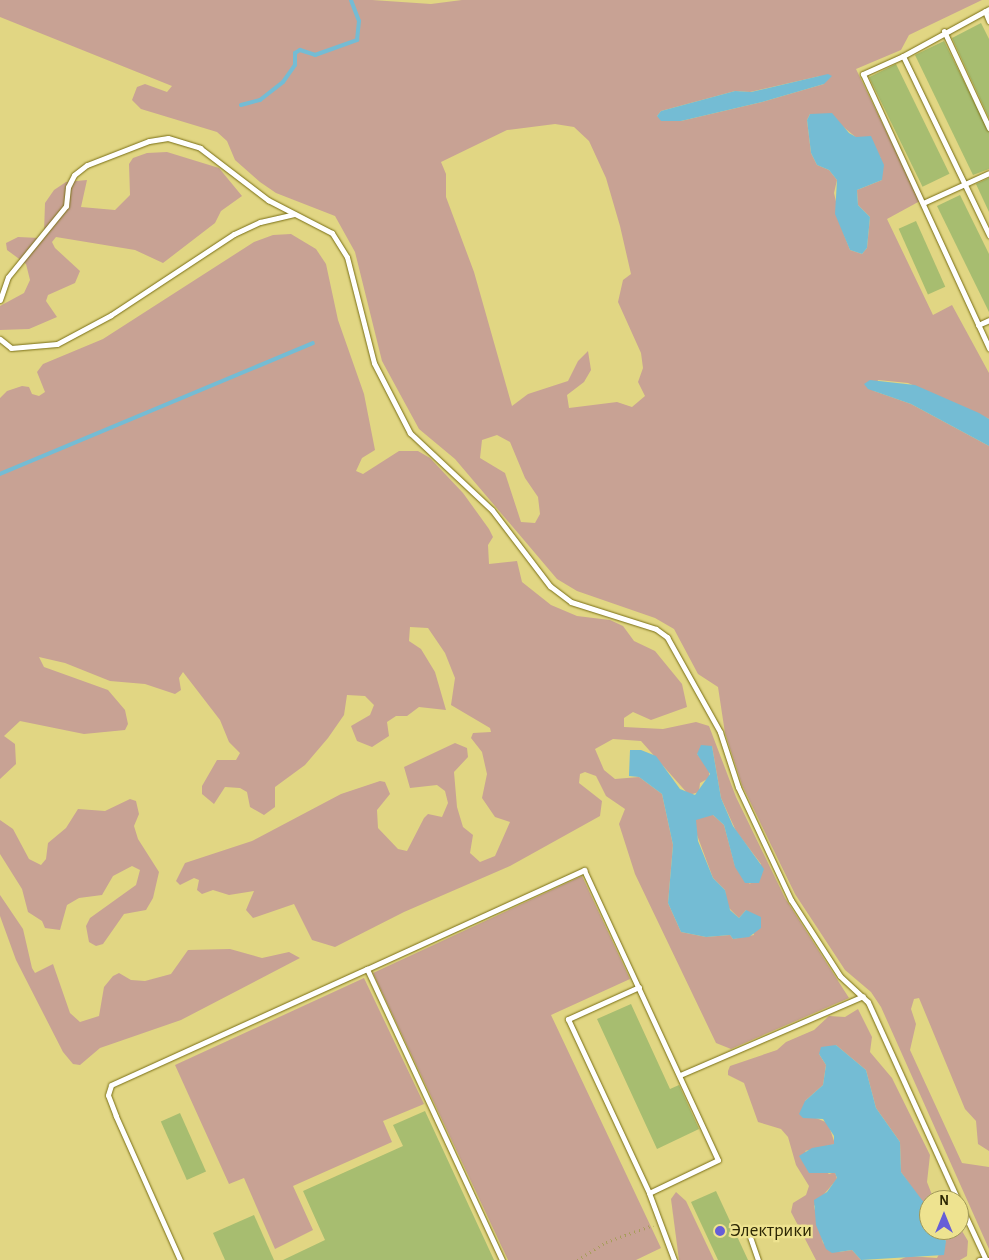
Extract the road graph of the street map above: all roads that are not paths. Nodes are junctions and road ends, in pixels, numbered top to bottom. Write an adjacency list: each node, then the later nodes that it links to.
1 (987, 10): 2 (lane); 3 (lane)
2 (989, 21)
3 (944, 31): 4 (lane); 5 (lane)
4 (903, 56): 7 (lane); 8 (lane)
5 (989, 128)
6 (989, 173): 7 (lane)
7 (964, 184): 8 (lane); 10 (lane)
8 (922, 203): 13 (lane)
9 (294, 214): 11 (lane); 14 (lane); 18 (lane)
10 (989, 235)
11 (0, 300)
12 (989, 320): 13 (lane)
13 (978, 325): 15 (lane)
14 (0, 339)
15 (989, 348)
16 (367, 969): 17 (lane); 25 (lane); 26 (lane)
17 (639, 987): 19 (lane); 21 (lane)
18 (863, 996): 19 (lane); 20 (lane)
19 (680, 1076): 21 (lane)
20 (954, 1190)
21 (649, 1193): 27 (lane)
22 (969, 1224): 24 (lane)
23 (748, 1231): 28 (lane)
24 (984, 1259)
25 (180, 1260)
26 (502, 1260)
27 (674, 1260)
28 (758, 1260)

